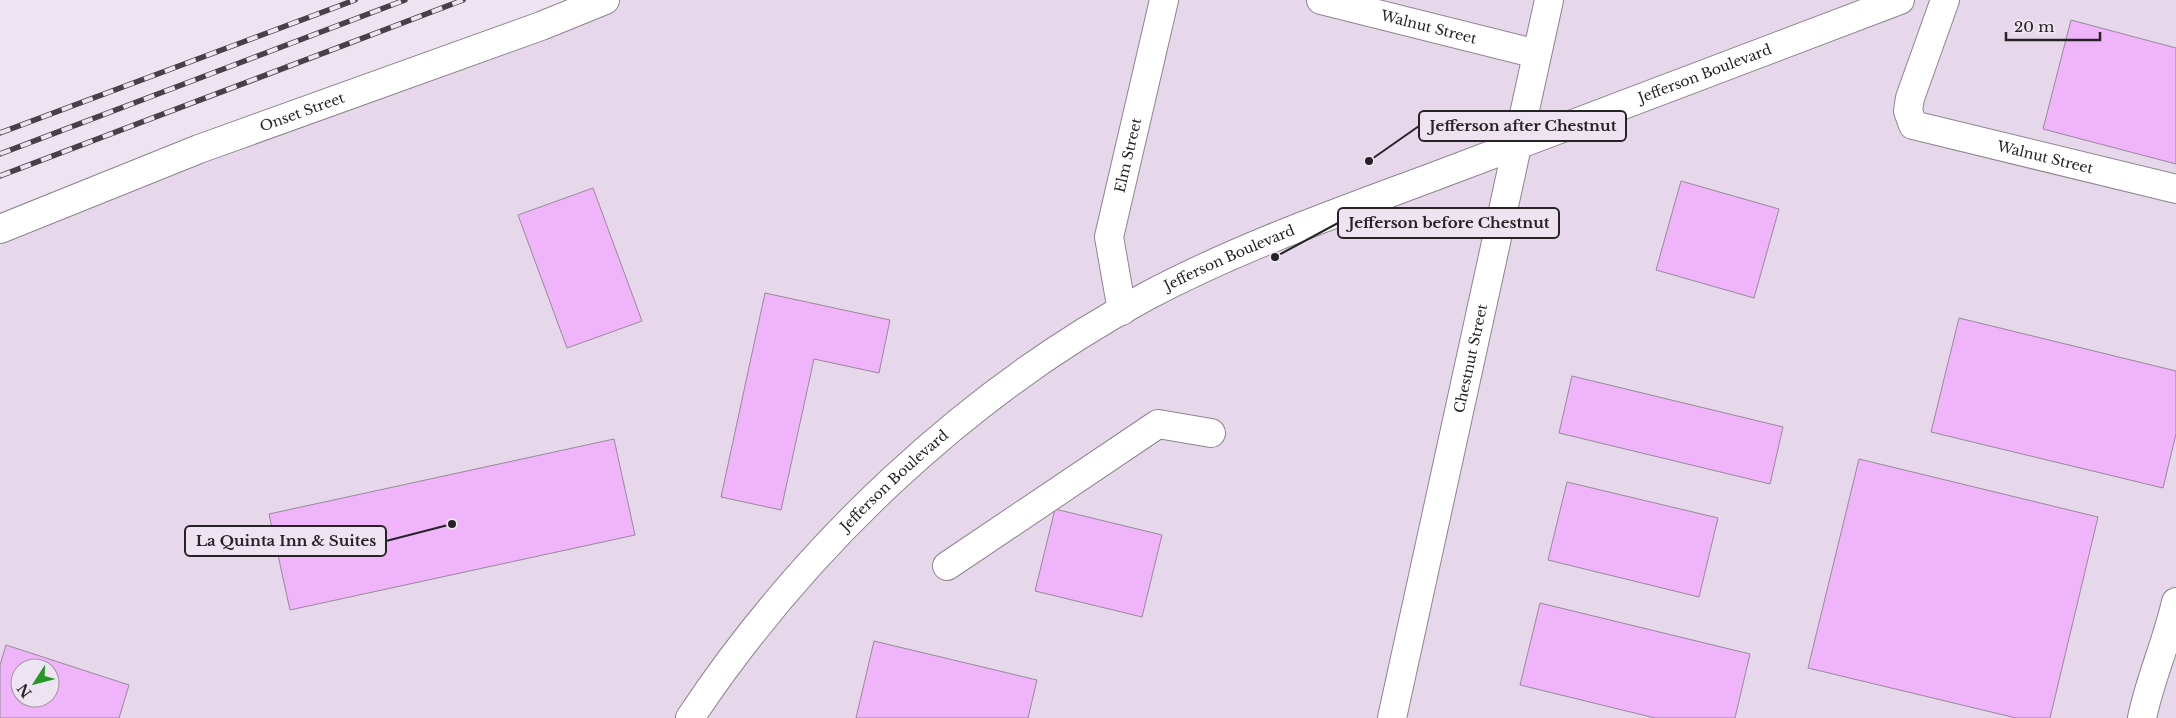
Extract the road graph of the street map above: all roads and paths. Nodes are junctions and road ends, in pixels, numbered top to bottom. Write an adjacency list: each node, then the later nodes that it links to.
1 (606, 0): 10 (street, Onset Street)
2 (1164, 0): 11 (street, Elm Street)
3 (1548, 0): 7 (street, Chestnut Street)
4 (1900, 0): 8 (street, Jefferson Boulevard)
5 (1945, 0): 9 (street, Walnut Street)
6 (1328, 1): 7 (street, Walnut Street)
7 (1537, 54): 8 (street, Chestnut Street)
8 (1515, 145): 11 (street, Jefferson Boulevard); 16 (street, Chestnut Street)
9 (2176, 189)
10 (0, 228)
11 (1122, 311): 15 (street, Jefferson Boulevard)
12 (1210, 432): 13 (street)
13 (947, 566)
14 (2174, 620): 17 (street)
15 (690, 718)
16 (1392, 718)
17 (2142, 718)

